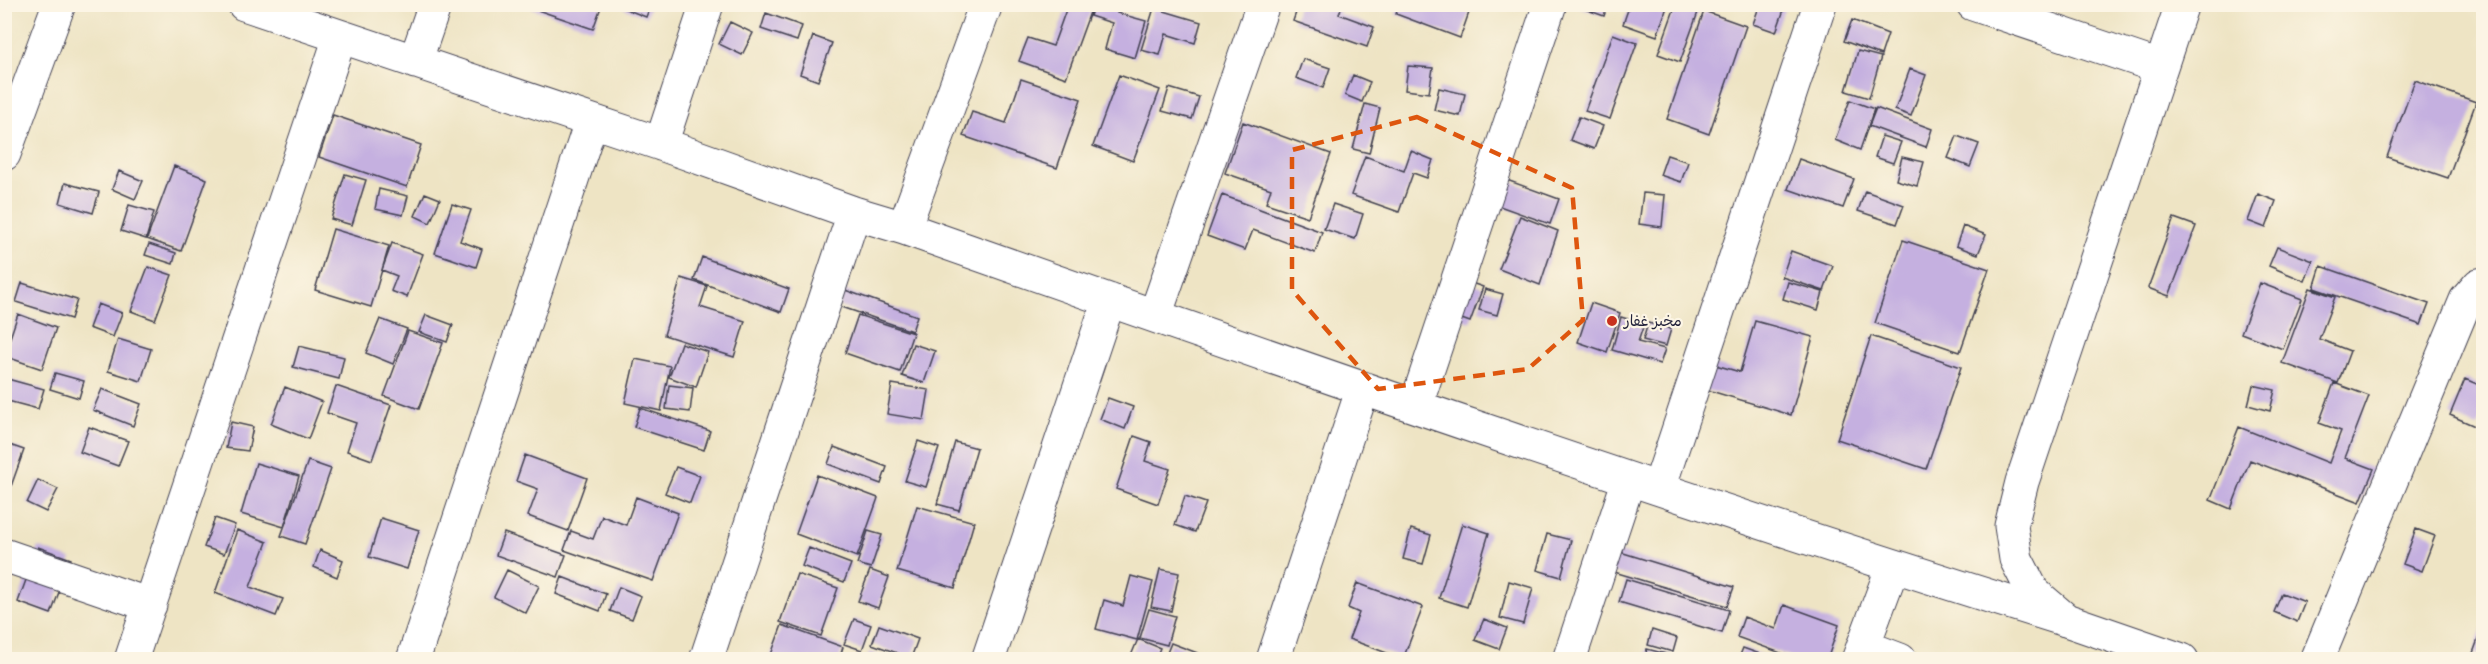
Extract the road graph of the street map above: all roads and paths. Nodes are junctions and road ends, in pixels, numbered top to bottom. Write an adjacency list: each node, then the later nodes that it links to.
1 (59, 4): 16 (street)
2 (244, 4): 11 (street)
3 (435, 4): 12 (street)
4 (707, 4): 15 (street)
5 (986, 4): 18 (street)
6 (1263, 4): 21 (street)
7 (1550, 4): 23 (street)
8 (1820, 4): 24 (street)
9 (1973, 4): 13 (street)
10 (2182, 4): 13 (street)
11 (340, 37): 12 (street); 27 (street)
12 (415, 62): 14 (street)
13 (2160, 67): 28 (street)
14 (591, 122): 15 (street); 31 (street)
15 (661, 144): 17 (street)
16 (4, 154)
17 (854, 213): 18 (street); 32 (street)
18 (904, 228): 20 (street)
19 (2484, 284): 38 (street)
20 (1109, 300): 21 (street); 33 (street)
21 (1155, 316): 22 (street)
22 (1363, 388): 23 (street); 34 (street)
23 (1416, 405): 24 (street)
24 (1644, 483): 26 (street); 35 (street)
25 (4, 555): 27 (street)
26 (1893, 566): 28 (street); 29 (street)
27 (150, 605): 30 (street)
28 (2066, 620): 37 (street)
29 (1861, 653): 36 (street)
30 (131, 660)
31 (413, 660)
32 (705, 660)
33 (988, 660)
34 (1273, 660)
35 (1569, 660)
36 (1900, 660)
37 (2182, 660)
38 (2317, 660)

